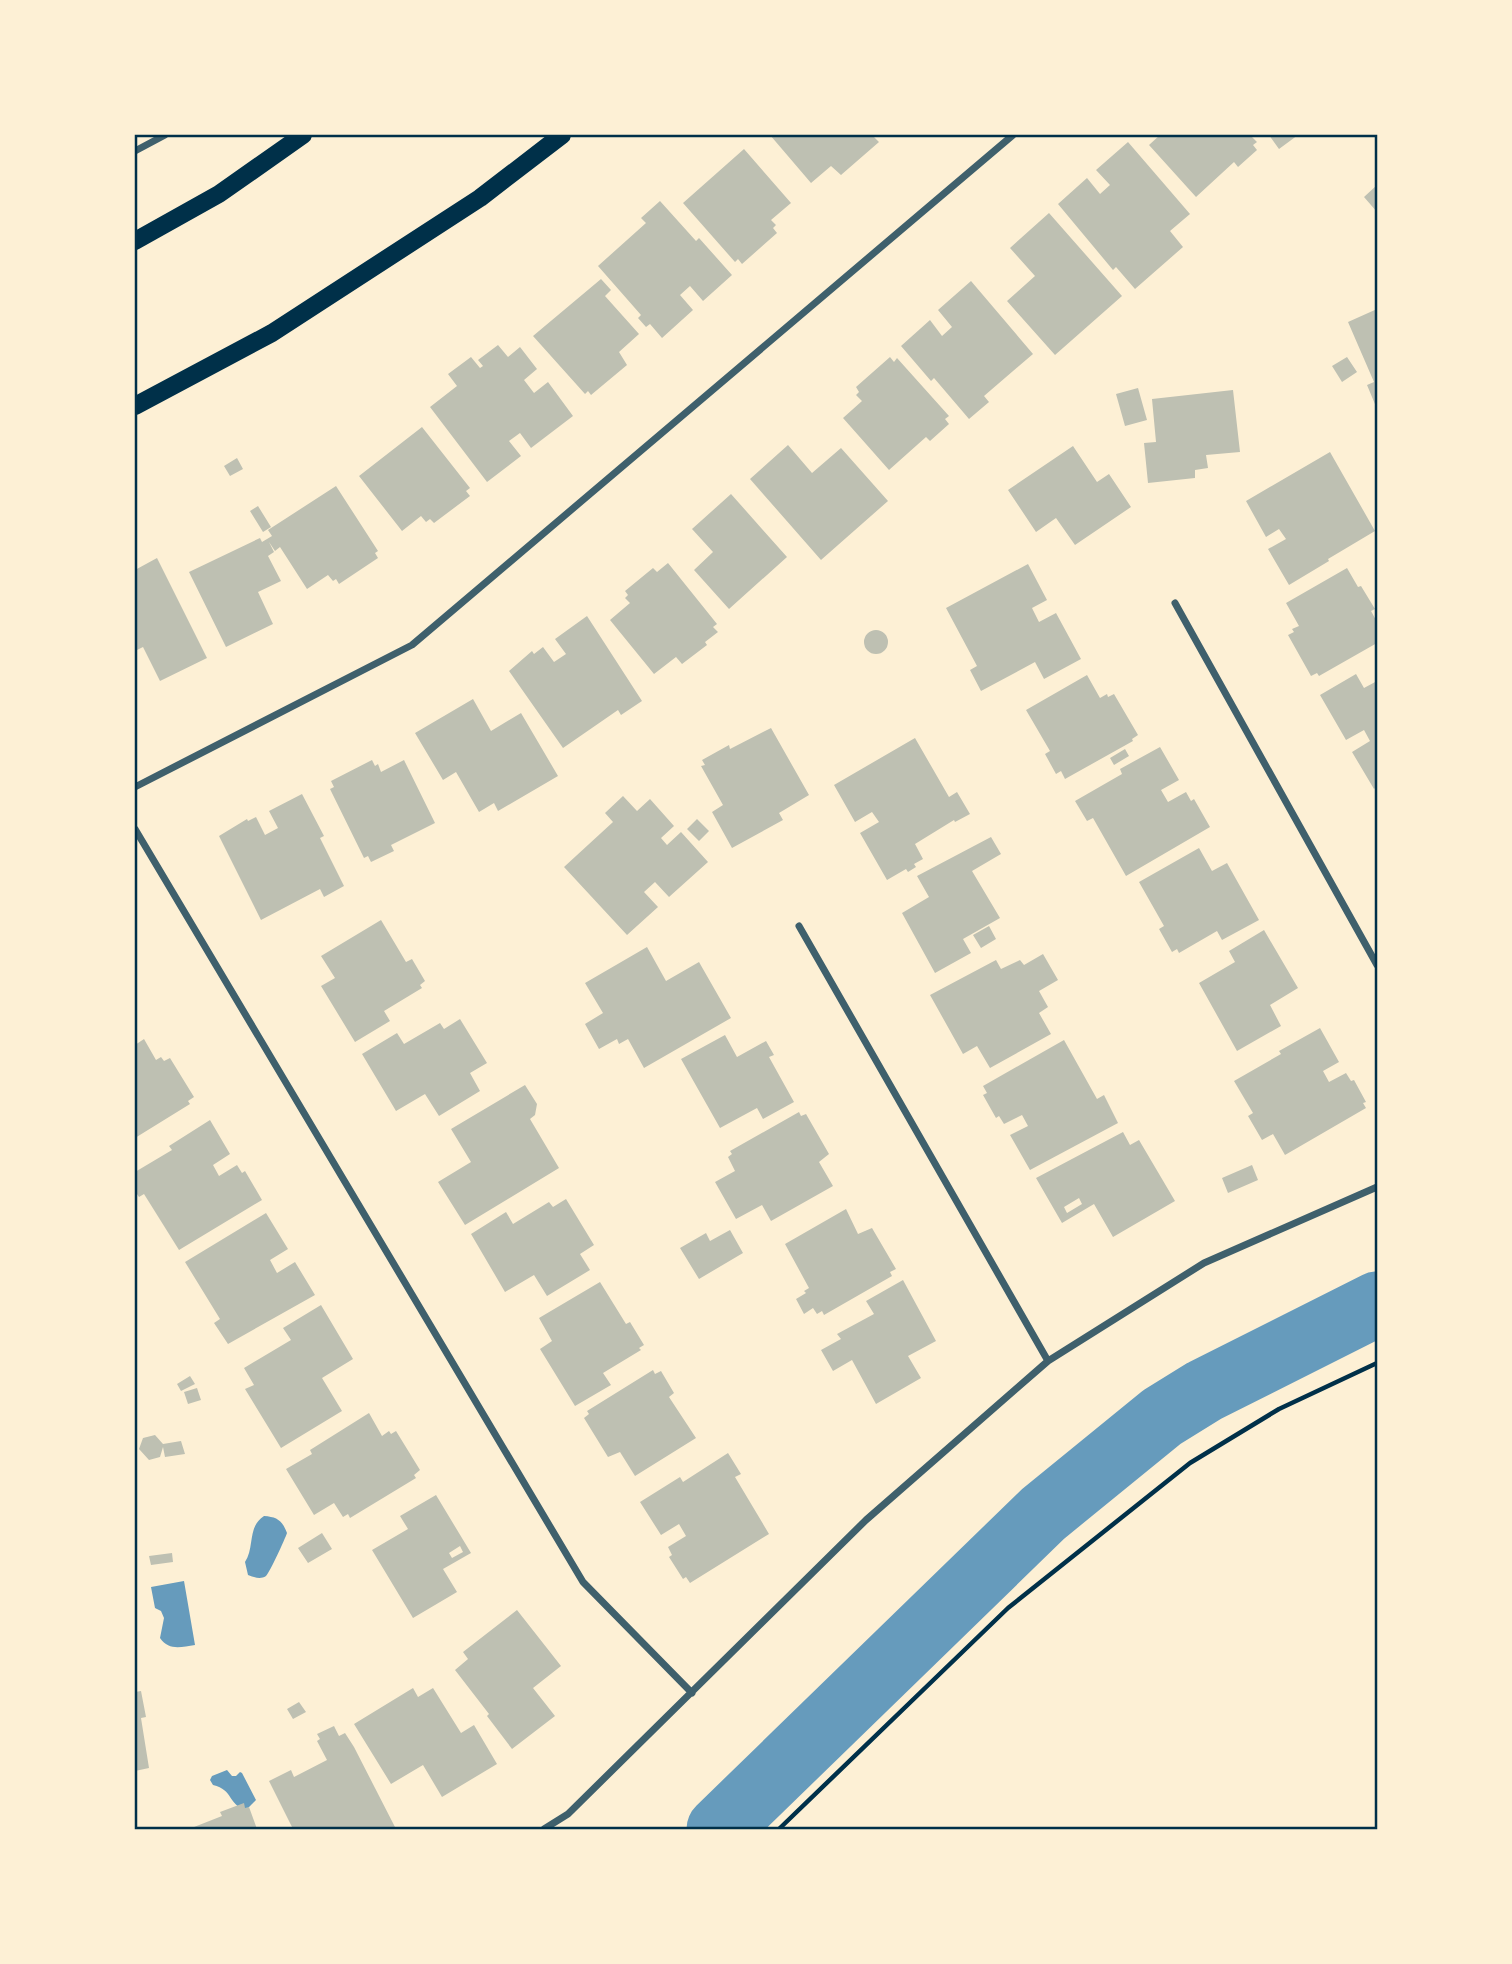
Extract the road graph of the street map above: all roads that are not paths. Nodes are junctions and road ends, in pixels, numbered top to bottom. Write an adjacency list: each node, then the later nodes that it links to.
1 (165, 135): 5 (street)
2 (303, 135): 6 (main road)
3 (562, 135): 7 (main road)
4 (1013, 135): 9 (street)
5 (135, 151)
6 (135, 241)
7 (135, 406)
8 (1175, 603): 12 (street)
9 (135, 787)
10 (135, 828): 15 (street)
11 (799, 926): 14 (street)
12 (1377, 965)
13 (1377, 1187): 14 (street)
14 (1048, 1361): 15 (street)
15 (692, 1693): 16 (street)
16 (544, 1829)

